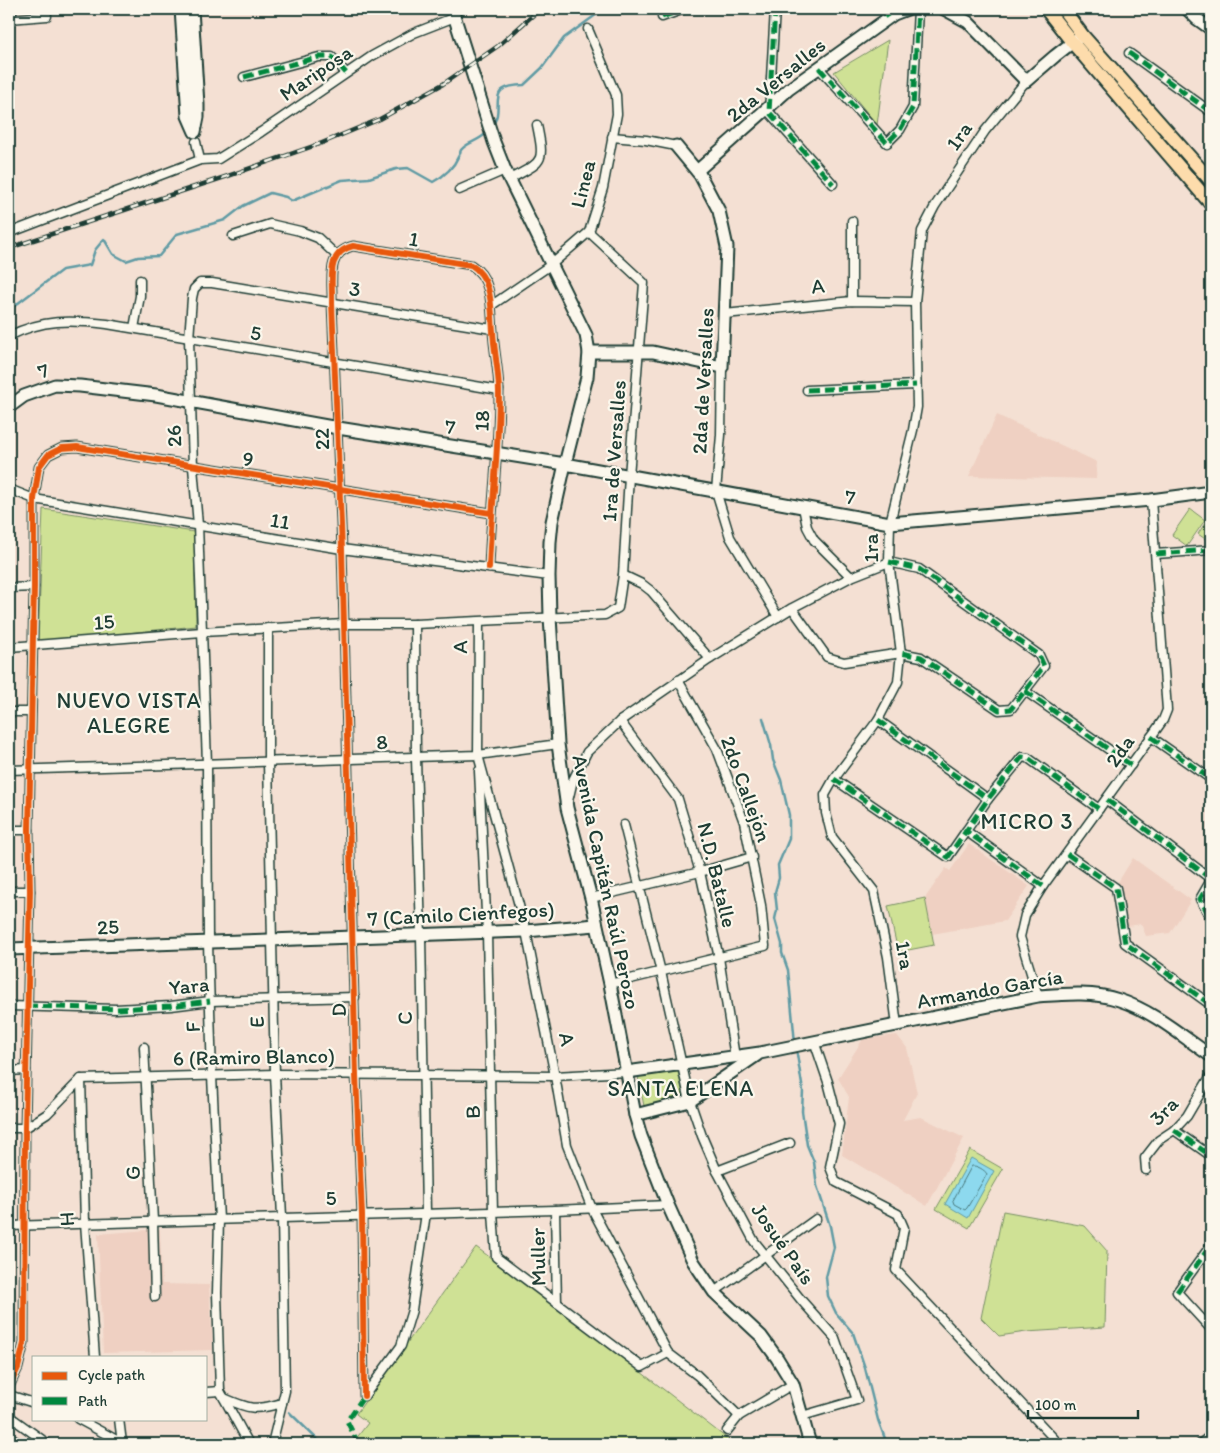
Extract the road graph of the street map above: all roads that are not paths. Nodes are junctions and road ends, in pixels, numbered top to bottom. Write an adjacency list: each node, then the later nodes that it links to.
1 (46, 9): 15 (street)
2 (181, 9): 27 (main road)
3 (192, 9): 27 (main road)
4 (684, 9): 14 (street)
5 (776, 9): 24 (street)
6 (908, 9): 13 (main road, 2da Versalles)
7 (918, 9): 20 (street)
8 (944, 9): 23 (main road)
9 (1046, 9): 18 (main road)
10 (1063, 9): 18 (main road)
11 (1187, 9): 17 (main road)
12 (454, 13): 21 (street, Mariposa); 32 (main road, Avenida Capitán Raúl Perozo)
13 (885, 13): 20 (main road, 2da Versalles)
14 (662, 17)
15 (9, 19)
16 (588, 29): 28 (street, Linea)
17 (1211, 29)
18 (1078, 39): 23 (main road, 1ra); 33 (main road); 36 (main road)
19 (1129, 53): 25 (street)
20 (819, 68): 24 (main road, 2da Versalles)
21 (346, 73): 22 (street); 30 (street, Mariposa)
22 (244, 77)
23 (1026, 81): 47 (street, 1ra)
24 (769, 107): 31 (main road, 2da Versalles); 34 (street)
25 (1211, 112)
26 (537, 125): 32 (street)
27 (196, 137): 30 (street)
28 (612, 137): 29 (street); 38 (street, Linea)
29 (676, 146): 31 (main road, 2da de Versalles)
30 (200, 160): 39 (street, Mariposa)
31 (697, 171): 50 (main road, 2da de Versalles)
32 (507, 175): 35 (street); 42 (main road, Avenida Capitán Raúl Perozo)
33 (1211, 182)
34 (833, 184)
35 (459, 190)
36 (1211, 204)
37 (852, 221): 46 (street)
38 (589, 232): 42 (street, Linea); 56 (street, 1ra de Versalles)
39 (9, 233)
40 (233, 236): 41 (street)
41 (336, 255): 43 (street, 1); 48 (street, 22)
42 (552, 264): 49 (street, Linea); 55 (main road, Avenida Capitán Raúl Perozo)
43 (484, 276): 49 (street, 18)
44 (140, 280): 51 (street)
45 (212, 283): 48 (street, 3); 54 (street, 26)
46 (852, 301): 47 (street, A); 50 (street, A)
47 (915, 302): 59 (street, 1ra)
48 (332, 303): 52 (street, 3); 57 (street, 22)
49 (492, 304): 52 (street, 18)
50 (725, 314): 58 (main road, 2da de Versalles)
51 (134, 328): 53 (street, 5); 54 (street, 5)
52 (492, 329): 60 (street, 18)
53 (9, 336)
54 (189, 339): 57 (street, 5); 62 (street, 26)
55 (589, 352): 56 (main road); 66 (main road, Avenida Capitán Raúl Perozo)
56 (638, 352): 58 (main road); 68 (street, 1ra de Versalles)
57 (336, 364): 60 (street, 5); 64 (street, 22)
58 (722, 367): 71 (street, 2da de Versalles)
59 (916, 385): 61 (street); 77 (street, 1ra)
60 (499, 390): 65 (street, 18)
61 (807, 390)
62 (191, 402): 63 (main road, 7); 64 (main road, 7); 67 (street, 26)
63 (9, 408)
64 (338, 428): 65 (main road, 7); 70 (street, 22)
65 (497, 453): 66 (main road, 7); 76 (street, 18)
66 (565, 464): 68 (main road, 7); 85 (main road, Avenida Capitán Raúl Perozo)
67 (193, 467): 70 (street, 9); 73 (street, 9); 78 (street, 26)
68 (629, 476): 71 (main road, 7); 84 (street, 1ra de Versalles)
69 (9, 489): 73 (street, 11)
70 (339, 490): 76 (street, 9); 79 (street, 22)
71 (716, 491): 75 (main road, 7); 91 (street, 2da de Versalles)
72 (1211, 492): 74 (main road, 7)
73 (34, 499): 78 (street, 11); 87 (street, 9)
74 (1151, 500): 77 (main road, 7); 81 (street, 2da)
75 (803, 507): 77 (main road, 7); 86 (street)
76 (491, 513): 83 (street, 18)
77 (890, 523): 82 (street, 1ra)
78 (198, 525): 79 (street, 11); 96 (street, 26)
79 (342, 549): 83 (street, 11); 93 (street, 22)
80 (1211, 550): 81 (street)
81 (1156, 554): 107 (street, 2da)
82 (889, 562): 86 (street); 99 (street, 1ra); 102 (street)
83 (489, 568): 85 (street, 11)
84 (623, 575): 90 (street); 100 (street)
85 (548, 576): 90 (main road, Avenida Capitán Raúl Perozo)
86 (851, 577): 89 (street)
87 (34, 587): 88 (street); 97 (street, 9)
88 (9, 588)
89 (792, 608): 91 (street); 99 (street)
90 (550, 617): 92 (street); 108 (main road, Avenida Capitán Raúl Perozo)
91 (778, 617): 100 (street)
92 (479, 622): 94 (street); 109 (street, A)
93 (344, 624): 94 (street); 95 (street); 111 (street, D)
94 (415, 624): 110 (street, C)
95 (268, 628): 96 (street); 112 (street, E)
96 (202, 632): 97 (street, 15); 113 (street, F)
97 (32, 646): 98 (street, 15); 104 (street, 9)
98 (9, 647)
99 (901, 652): 102 (street); 105 (street, 1ra)
100 (710, 659): 101 (street)
101 (678, 680): 106 (street); 128 (street, 2do Callejón)
102 (1026, 691): 114 (street)
103 (9, 712): 104 (street)
104 (32, 712): 116 (street, 9)
105 (878, 720): 117 (street, 1ra); 119 (street)
106 (620, 721): 121 (street); 129 (street, N.D. Batalle)
107 (1151, 737): 114 (street, 2da); 118 (street)
108 (558, 744): 109 (street, 8); 121 (main road, Avenida Capitán Raúl Perozo)
109 (478, 756): 110 (street, 8); 138 (street, A); 139 (street, B)
110 (416, 758): 111 (street, 8); 140 (street, C)
111 (348, 761): 112 (street, 8); 141 (street, D)
112 (268, 762): 113 (street, 8); 142 (street, E)
113 (207, 763): 116 (street, 8); 143 (street, F)
114 (1131, 765): 120 (street, 2da)
115 (9, 770): 116 (street, 8)
116 (31, 770): 125 (street, 9)
117 (834, 779): 126 (street); 156 (street, 1ra)
118 (1211, 779)
119 (988, 799): 122 (street); 126 (street)
120 (1107, 800): 122 (street, 2da); 130 (street)
121 (567, 808): 135 (main road, Avenida Capitán Raúl Perozo)
122 (1099, 809): 127 (street, 2da)
123 (624, 825): 131 (street)
124 (9, 830): 125 (street)
125 (29, 830): 134 (street, 9)
126 (966, 831): 132 (street)
127 (1067, 854): 132 (street, 2da); 153 (street)
128 (752, 857): 129 (street); 146 (street, 2do Callejón)
129 (700, 872): 131 (street); 146 (street, N.D. Batalle)
130 (1211, 880): 136 (street)
131 (640, 886): 135 (street); 147 (street)
132 (1043, 886): 149 (street, 2da)
133 (9, 891): 134 (street)
134 (30, 891): 144 (street, 9)
135 (591, 898): 137 (main road, Avenida Capitán Raúl Perozo)
136 (1211, 917)
137 (596, 925): 138 (main road, 7 (Camilo Cienfegos)); 148 (main road, Avenida Capitán Raúl Perozo)
138 (526, 932): 139 (main road, 7 (Camilo Cienfegos)); 172 (street, A)
139 (487, 933): 140 (main road, 7 (Camilo Cienfegos)); 169 (street, B)
140 (422, 936): 141 (main road, 7 (Camilo Cienfegos)); 168 (street, C)
141 (353, 938): 142 (main road, 7 (Camilo Cienfegos)); 150 (street, D)
142 (273, 940): 143 (main road, 7 (Camilo Cienfegos)); 152 (street, E)
143 (208, 943): 144 (main road, 25); 151 (street, F)
144 (29, 948): 145 (main road, 25); 155 (street, 9)
145 (9, 949)
146 (719, 958): 147 (street); 161 (street, N.D. Batalle)
147 (661, 972): 148 (street); 162 (street)
148 (610, 984): 165 (main road, Avenida Capitán Raúl Perozo)
149 (1038, 996): 156 (main road, Armando García); 160 (main road, Armando García)
150 (355, 997): 152 (street, Yara); 167 (street, D)
151 (210, 1000): 152 (street, Yara); 155 (street, Yara); 171 (street, F)
152 (274, 1000): 166 (street, E)
153 (1211, 1005)
154 (9, 1006): 155 (street, Yara)
155 (27, 1006): 163 (street, 9)
156 (897, 1025): 157 (main road, Armando García)
157 (809, 1042): 159 (main road, Armando García); 227 (street)
158 (144, 1047): 173 (street, G)
159 (760, 1053): 161 (main road, Armando García); 175 (main road)
160 (1211, 1056)
161 (735, 1057): 162 (main road, 6 (Ramiro Blanco))
162 (683, 1065): 165 (main road, 6 (Ramiro Blanco)); 175 (street, Josué País)
163 (26, 1070): 164 (street); 178 (street, 9)
164 (9, 1071)
165 (627, 1072): 172 (street, 6 (Ramiro Blanco)); 176 (main road, Avenida Capitán Raúl Perozo)
166 (275, 1074): 167 (street, 6 (Ramiro Blanco)); 171 (street, 6 (Ramiro Blanco)); 190 (street, E)
167 (356, 1074): 168 (street, 6 (Ramiro Blanco)); 189 (street, D)
168 (423, 1074): 169 (street, 6 (Ramiro Blanco)); 188 (street, C)
169 (490, 1075): 172 (street, 6 (Ramiro Blanco)); 187 (street, B)
170 (1211, 1075): 179 (street, 3ra)
171 (212, 1076): 173 (street, 6 (Ramiro Blanco)); 192 (street, F)
172 (555, 1076): 185 (street, A)
173 (145, 1078): 174 (street, 6 (Ramiro Blanco)); 193 (street, G)
174 (81, 1079): 178 (street); 194 (street, H)
175 (690, 1101): 176 (main road); 183 (street, Josué País)
176 (635, 1115): 184 (main road, Avenida Capitán Raúl Perozo)
177 (9, 1128): 178 (street)
178 (25, 1128): 195 (street, 9)
179 (1174, 1130): 181 (street); 182 (street, 3ra)
180 (790, 1143): 183 (street)
181 (1211, 1156)
182 (1146, 1170)
183 (717, 1171): 198 (street, Josué País)
184 (668, 1205): 185 (street, 5); 199 (main road, Avenida Capitán Raúl Perozo)
185 (592, 1209): 186 (street, 5); 203 (street, A)
186 (555, 1210): 187 (street, 5); 201 (street, Muller)
187 (493, 1212): 188 (street, 5); 201 (street, B)
188 (426, 1213): 189 (street, 5); 210 (street, C)
189 (362, 1215): 190 (street, 5); 210 (street, D)
190 (282, 1217): 192 (street, 5); 212 (street, E)
191 (816, 1219): 198 (street)
192 (219, 1220): 193 (street, 5); 209 (street, F)
193 (153, 1221): 194 (street, 5); 200 (street, G)
194 (85, 1223): 195 (street, 5); 204 (street, H)
195 (25, 1225): 196 (street, 5); 206 (street, 9)
196 (9, 1226)
197 (1211, 1245): 202 (street)
198 (764, 1255): 199 (street); 215 (street, Josué País)
199 (714, 1292): 205 (main road, Avenida Capitán Raúl Perozo)
200 (155, 1297)
201 (557, 1303): 203 (street, B)
202 (1211, 1328)
203 (668, 1353): 214 (street, A)
204 (95, 1356)
205 (793, 1384): 214 (street); 215 (main road, Avenida Capitán Raúl Perozo)
206 (9, 1387)
207 (208, 1392): 209 (street)
208 (9, 1395): 211 (street)
209 (222, 1395): 212 (street); 224 (street, F)
210 (364, 1396)
211 (32, 1402)
212 (282, 1403): 225 (street, E)
213 (9, 1416): 222 (street)
214 (739, 1416): 218 (street)
215 (802, 1416): 226 (main road, Avenida Capitán Raúl Perozo)
216 (80, 1420): 223 (street)
217 (119, 1420): 223 (street)
218 (727, 1431)
219 (1211, 1435): 228 (street)
220 (9, 1440): 221 (main road)
221 (15, 1444)
222 (48, 1444)
223 (123, 1444)
224 (249, 1444)
225 (272, 1444)
226 (810, 1444)
227 (1059, 1444)
228 (1200, 1444)

